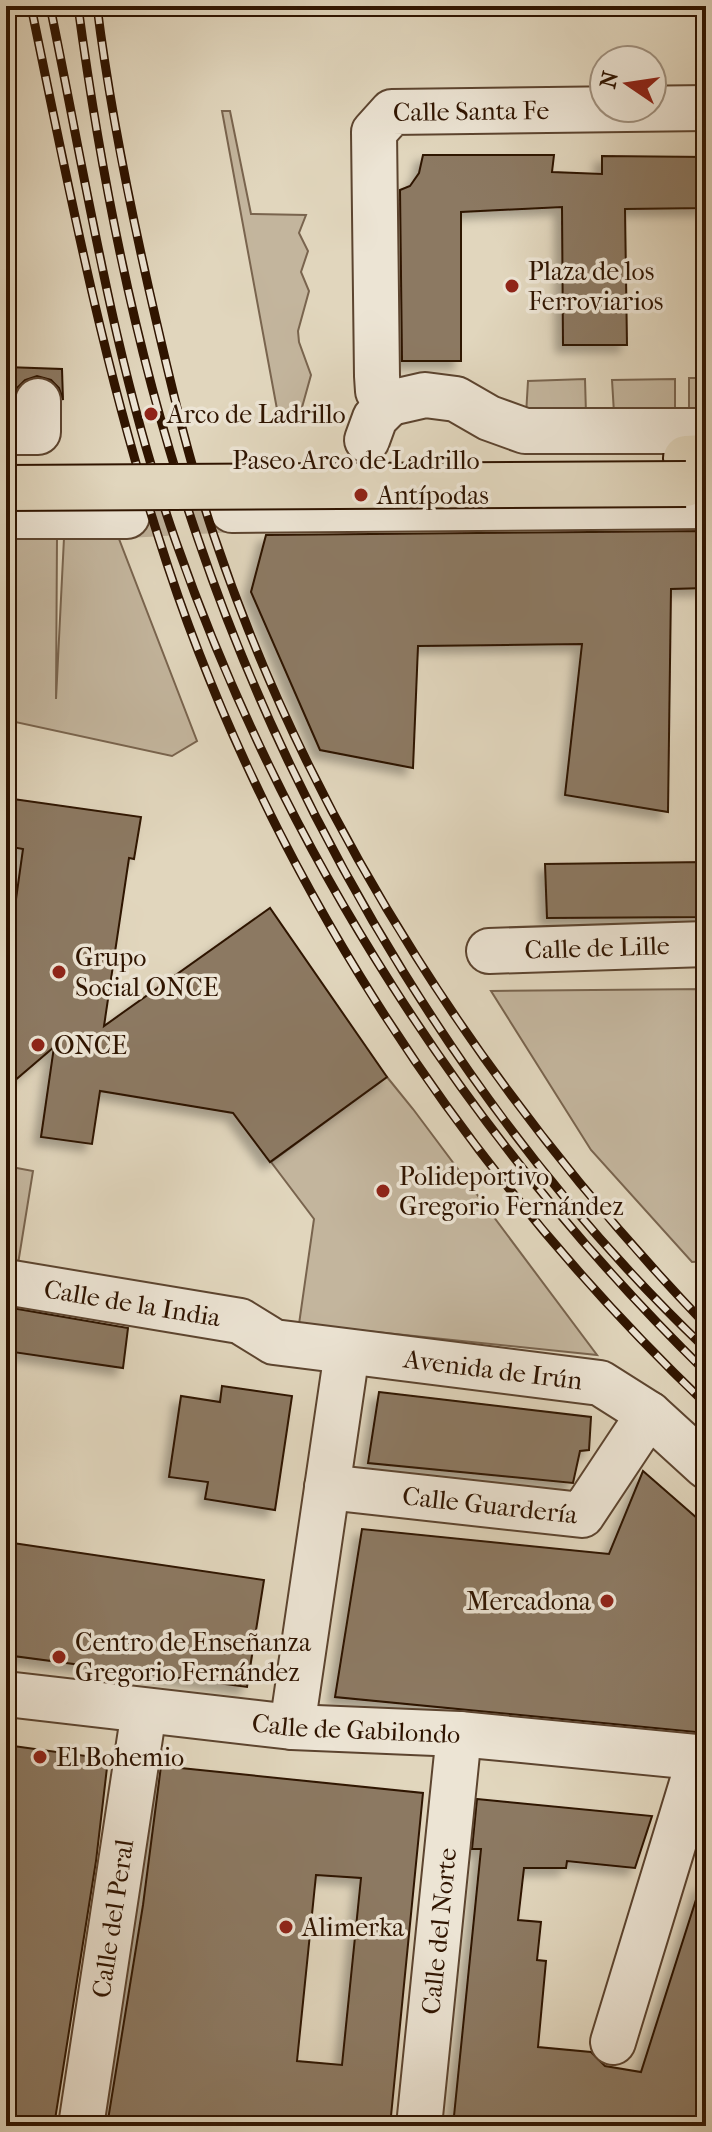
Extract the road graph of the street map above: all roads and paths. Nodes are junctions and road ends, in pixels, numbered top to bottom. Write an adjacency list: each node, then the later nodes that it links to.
1 (706, 108): 3 (street, Calle Santa Fe)
2 (38, 401): 4 (street)
3 (390, 403): 5 (street); 7 (street)
4 (6, 432)
5 (367, 440)
6 (6, 463): 7 (main road, Paseo Arco de Ladrillo)
7 (699, 470): 8 (main road, Paseo Arco de Ladrillo, bridge); 9 (street, Paseo Arco de Ladrillo)
8 (6, 488)
9 (232, 510)
10 (6, 516): 11 (street)
11 (127, 516)
12 (706, 944): 13 (street, Calle de Lille)
13 (489, 951)
14 (6, 1282): 15 (street, Calle de la India)
15 (347, 1352): 16 (street, Avenida de Irún); 18 (street)
16 (649, 1414): 17 (street, Avenida de Irún); 18 (street, Calle Guardería)
17 (706, 1466)
18 (327, 1487): 21 (street)
19 (6, 1694): 20 (street, Calle de Gabilondo)
20 (144, 1711): 21 (street, Calle de Gabilondo); 25 (street, Calle del Peral)
21 (292, 1727): 22 (street, Calle de Gabilondo)
22 (459, 1734): 23 (street, Calle de Gabilondo); 26 (street, Calle del Norte)
23 (703, 1757): 24 (street)
24 (613, 2042)
25 (81, 2126)
26 (419, 2126)

